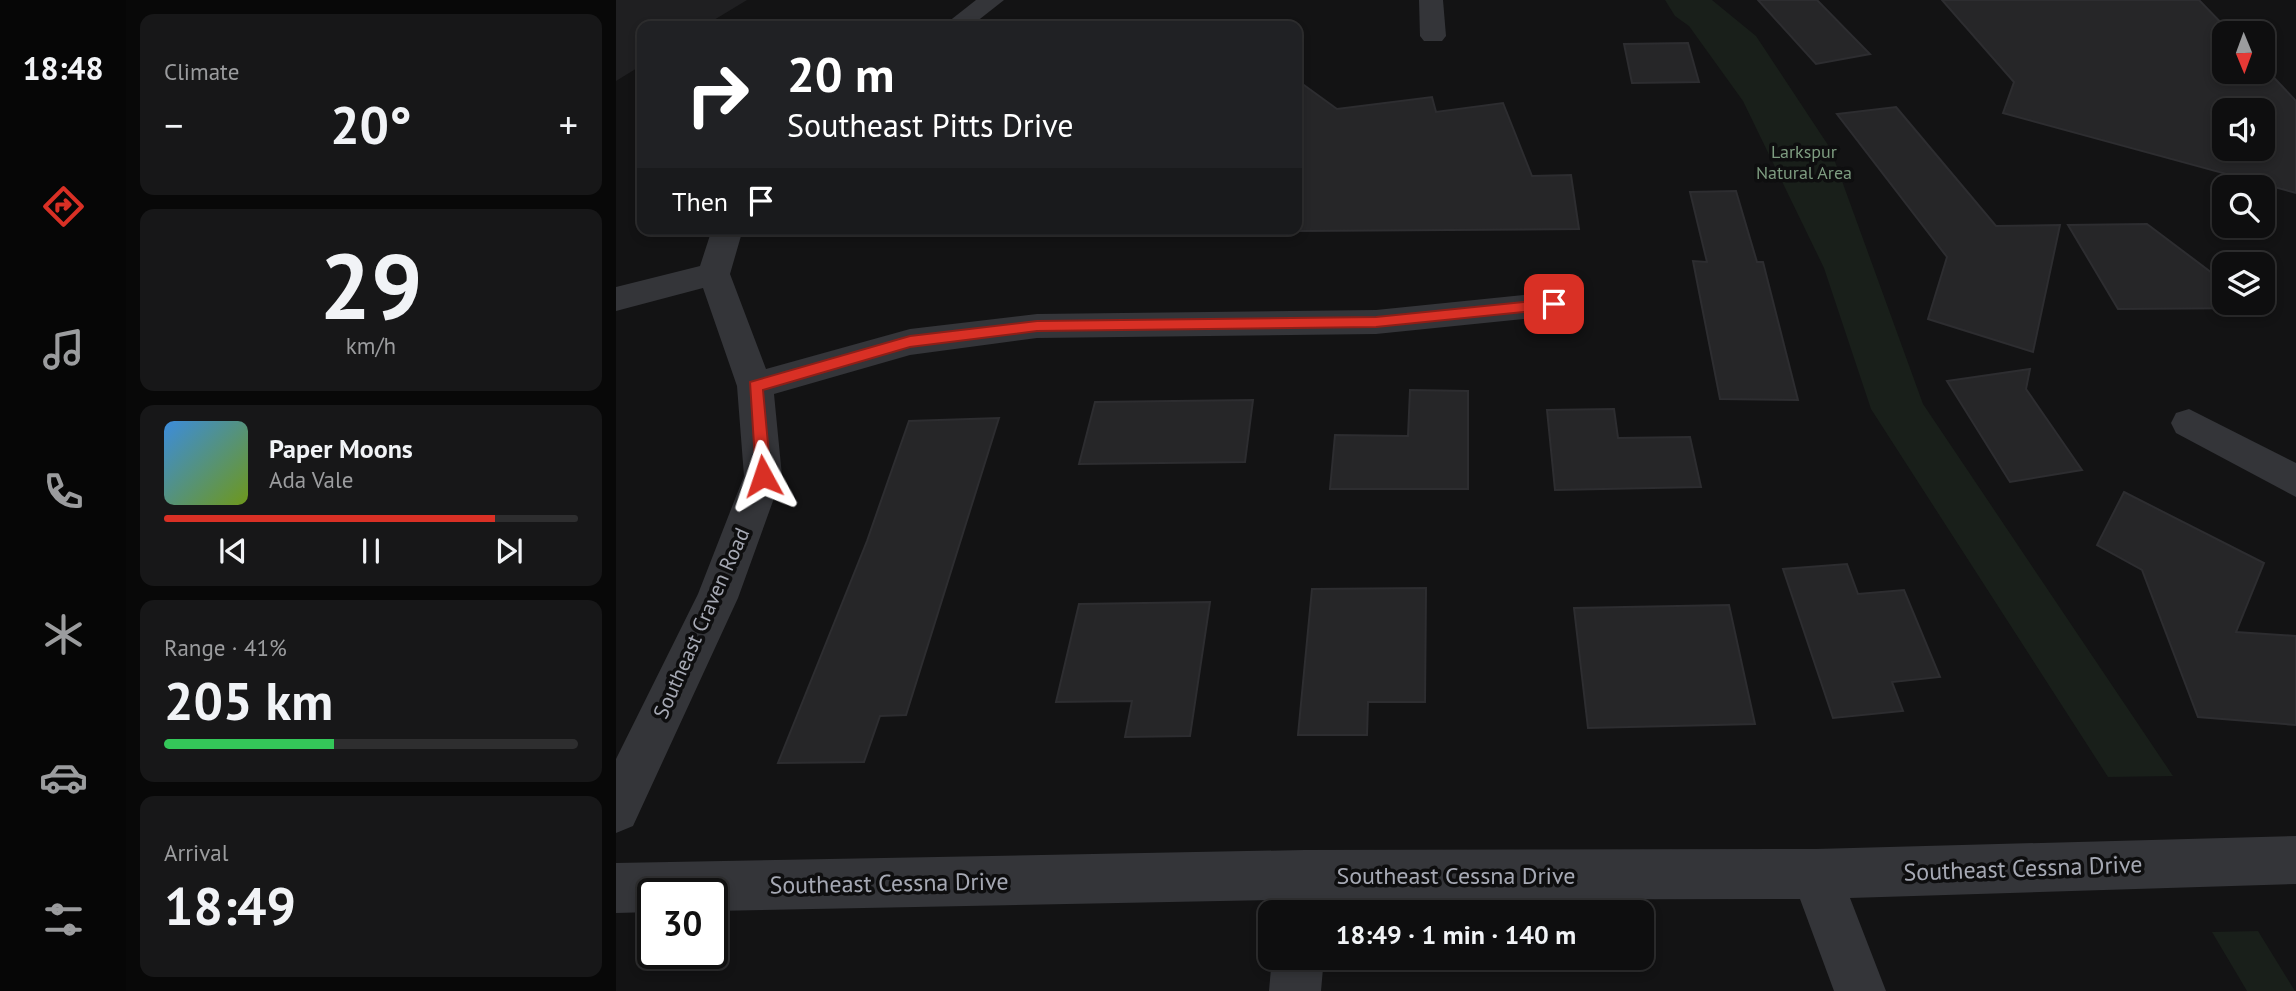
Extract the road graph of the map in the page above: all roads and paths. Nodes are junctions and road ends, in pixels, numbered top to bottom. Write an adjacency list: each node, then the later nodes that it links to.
1 (992, 0): 3 (street)
2 (1431, 0): 4 (street)
3 (962, 21)
4 (1433, 36)
5 (726, 235): 6 (street)
6 (714, 274): 7 (street); 9 (street, Southeast Craven Road)
7 (616, 299)
8 (1554, 304): 9 (street)
9 (755, 386): 12 (street, Southeast Craven Road)
10 (2189, 423): 11 (street)
11 (2296, 481)
12 (616, 809)
13 (2296, 860): 14 (street, Southeast Cessna Drive)
14 (1816, 874): 16 (street, Southeast Cessna Drive); 19 (street)
15 (616, 888): 16 (street, Southeast Cessna Drive)
16 (1303, 894)
17 (1297, 970): 18 (street)
18 (1295, 991)
19 (1860, 991)

